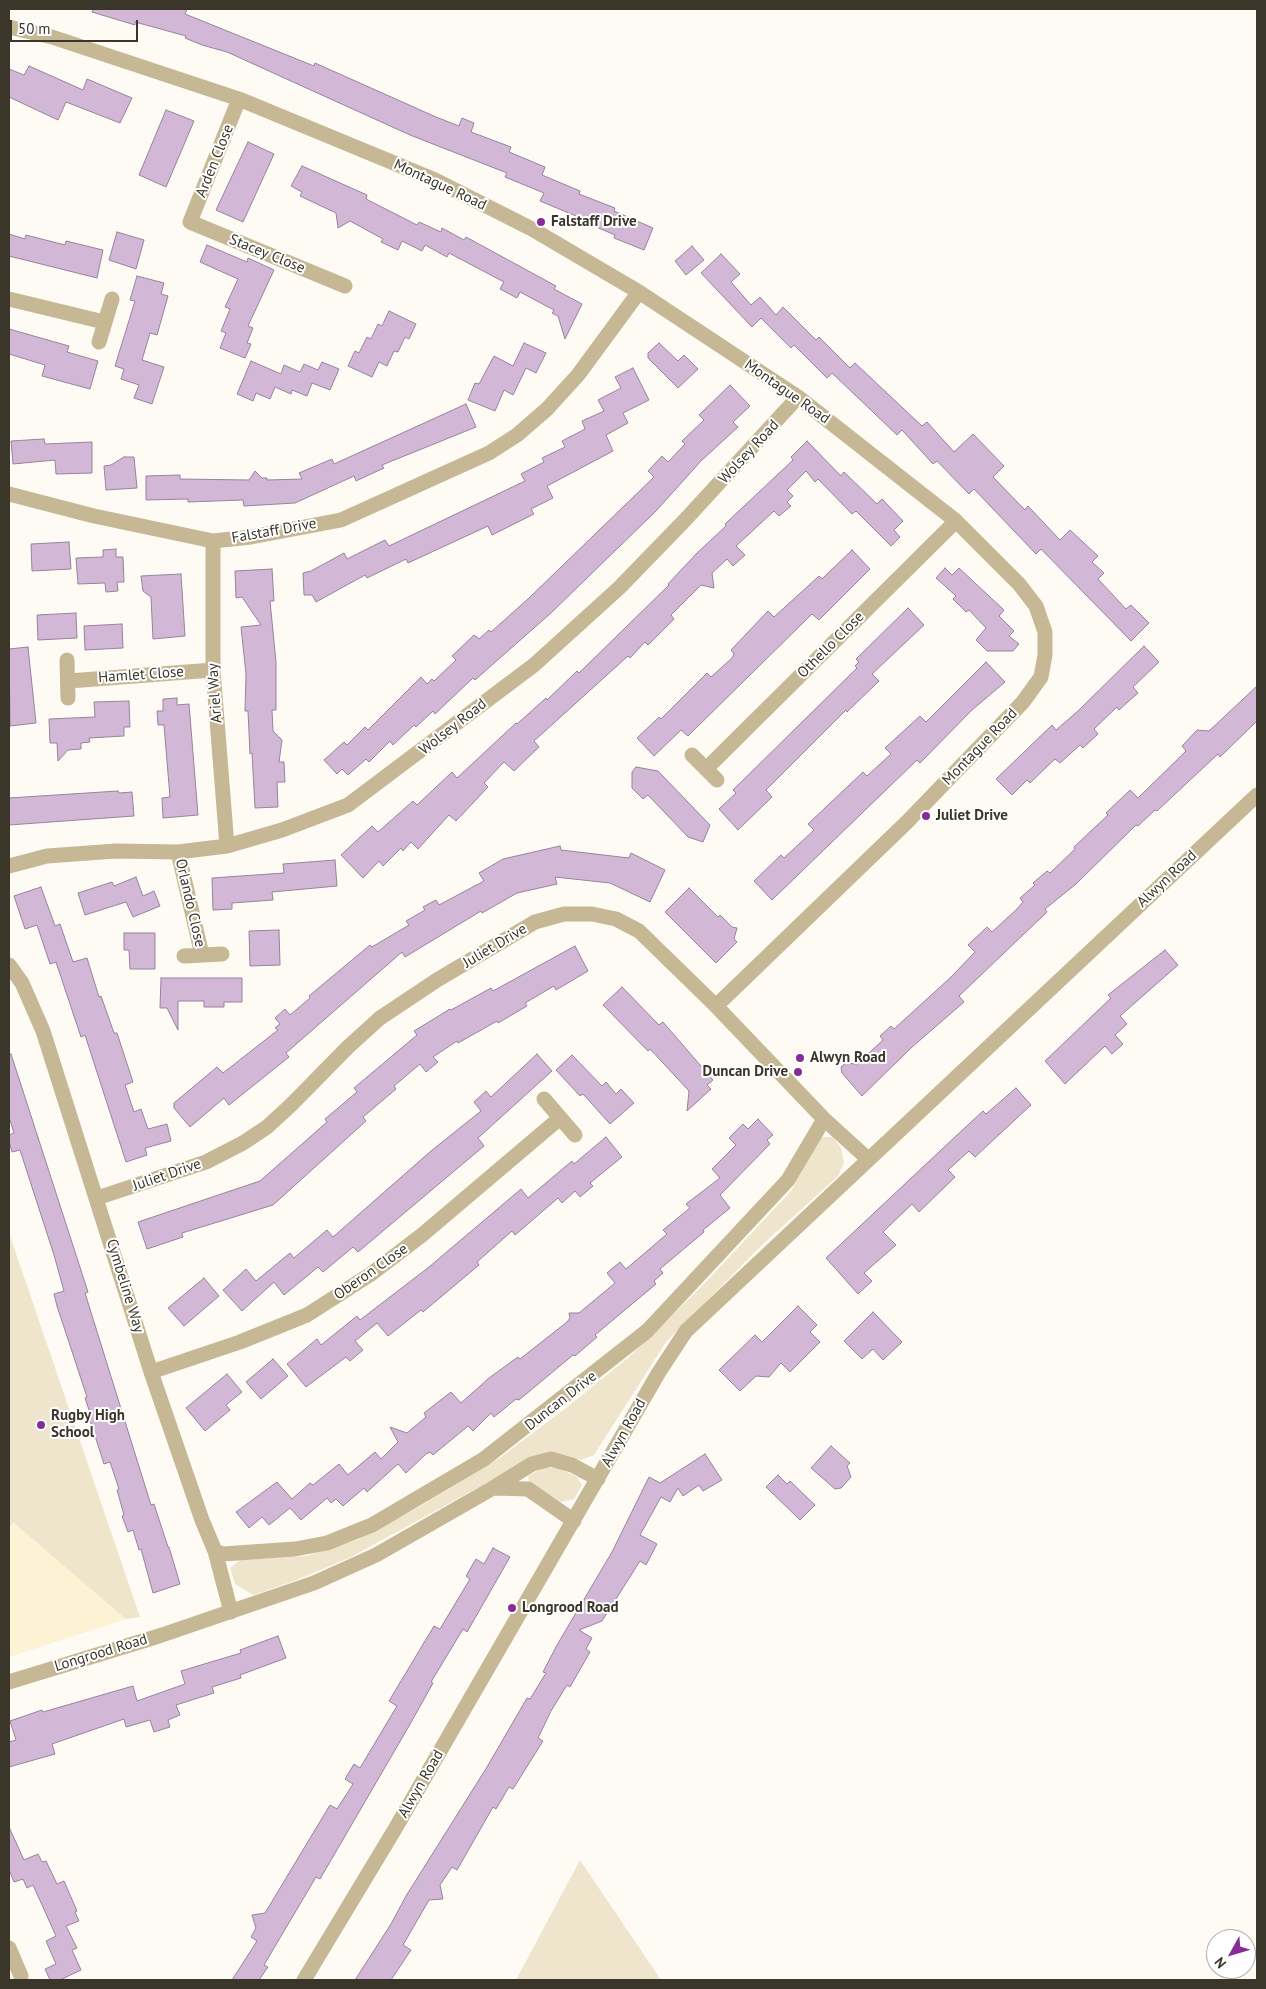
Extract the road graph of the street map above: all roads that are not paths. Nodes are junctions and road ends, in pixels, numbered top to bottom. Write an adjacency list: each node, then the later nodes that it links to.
1 (9, 28): 2 (street, Montague Road)
2 (239, 99): 3 (street, Arden Close); 5 (street, Montague Road)
3 (190, 222): 4 (street, Stacey Close)
4 (345, 286)
5 (639, 292): 10 (street, Montague Road); 13 (street, Falstaff Drive)
6 (9, 299): 8 (street)
7 (112, 299): 8 (street)
8 (104, 322): 9 (street)
9 (99, 342)
10 (798, 397): 12 (street, Montague Road); 22 (street, Wolsey Road)
11 (9, 494): 13 (street, Falstaff Drive)
12 (956, 521): 19 (street, Othello Close); 29 (street, Montague Road)
13 (213, 541): 15 (street, Ariel Way)
14 (67, 660): 16 (street)
15 (213, 670): 16 (street, Hamlet Close); 22 (street, Ariel Way)
16 (69, 680): 17 (street)
17 (68, 698)
18 (692, 755): 19 (street)
19 (706, 769): 20 (street)
20 (717, 780)
21 (1257, 794): 34 (street, Alwyn Road)
22 (227, 846): 23 (street, Wolsey Road)
23 (178, 852): 24 (street, Wolsey Road); 26 (street, Orlando Close)
24 (9, 866)
25 (222, 954): 26 (street, Orlando Close)
26 (202, 955): 27 (street, Orlando Close)
27 (184, 956)
28 (9, 965): 35 (street, Cymbeline Way)
29 (716, 1006): 32 (street, Juliet Drive); 35 (street, Juliet Drive)
30 (544, 1099): 31 (street)
31 (560, 1118): 33 (street); 36 (street, Oberon Close)
32 (824, 1119): 34 (street, Juliet Drive); 40 (street, Duncan Drive)
33 (575, 1135)
34 (868, 1159): 37 (street, Alwyn Road)
35 (97, 1198): 36 (street, Cymbeline Way)
36 (151, 1372): 40 (street, Cymbeline Way)
37 (598, 1479): 38 (street, Longrood Road); 39 (street, Alwyn Road)
38 (493, 1488): 39 (street); 41 (street, Longrood Road)
39 (574, 1521): 45 (street, Alwyn Road)
40 (215, 1551): 41 (street, Cymbeline Way)
41 (232, 1612): 42 (street, Longrood Road)
42 (9, 1682)
43 (10, 1953): 44 (street)
44 (21, 1976)
45 (304, 1980)

